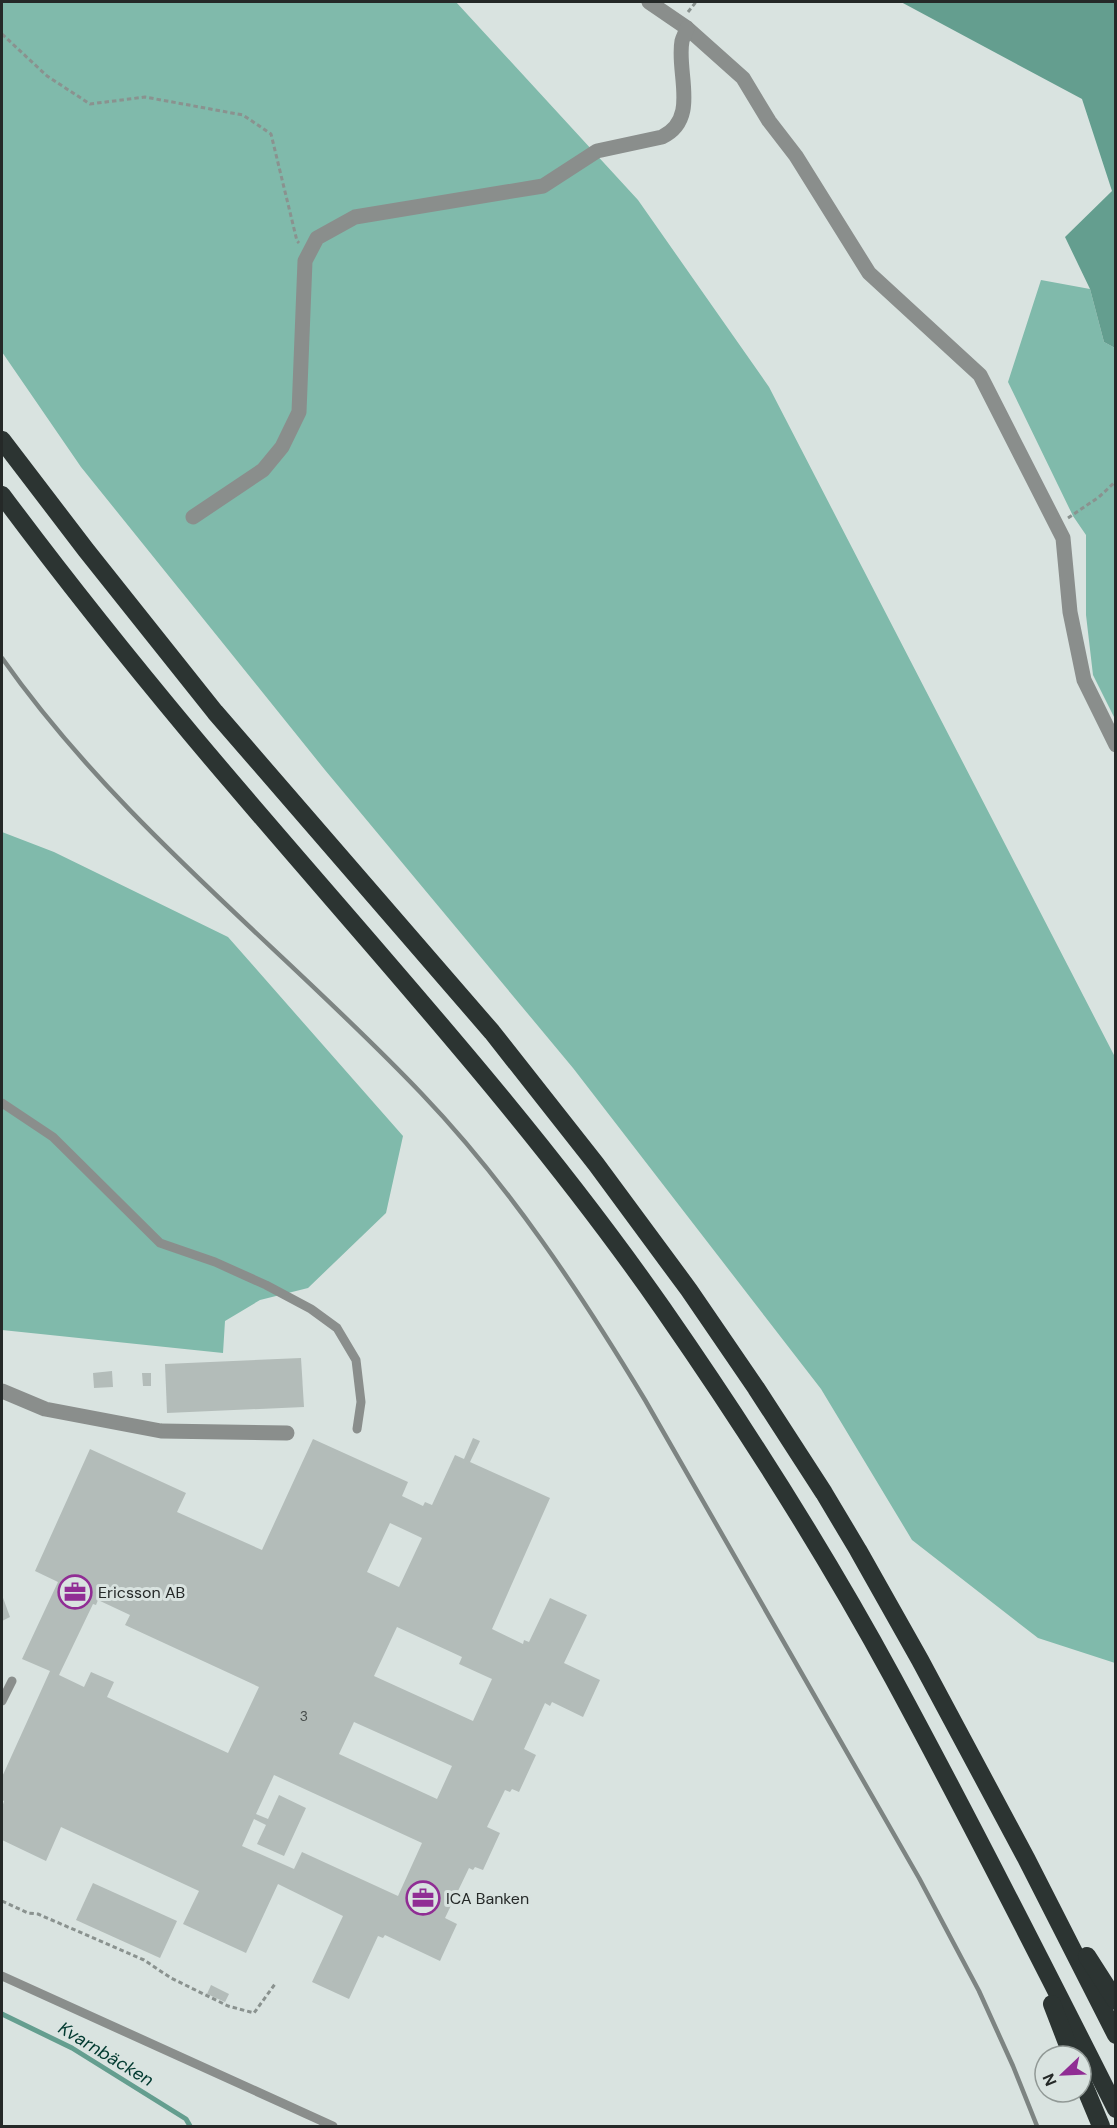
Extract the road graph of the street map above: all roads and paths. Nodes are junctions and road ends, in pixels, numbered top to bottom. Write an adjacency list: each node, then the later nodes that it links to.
1 (650, 2): 2 (street)
2 (687, 28): 4 (street); 9 (street)
3 (2, 34): 4 (path)
4 (310, 250): 8 (street)
5 (2, 440): 17 (highway)
6 (1116, 481): 9 (path)
7 (2, 495): 19 (highway)
8 (193, 517)
9 (1058, 528): 10 (street)
10 (1116, 745)
11 (2, 1103): 13 (lane)
12 (2, 1391): 14 (street)
13 (357, 1429)
14 (288, 1432)
15 (12, 1681): 16 (lane)
16 (2, 1701)
17 (1026, 1858): 22 (highway); 23 (highway)
18 (2, 1901): 21 (path)
19 (1028, 1935): 24 (highway); 26 (highway)
20 (2, 1976): 27 (lane)
21 (275, 1984)
22 (1116, 2001)
23 (1116, 2035)
24 (1068, 2044)
25 (1092, 2104): 28 (highway)
26 (1116, 2109)
27 (333, 2127)
28 (1101, 2127)

